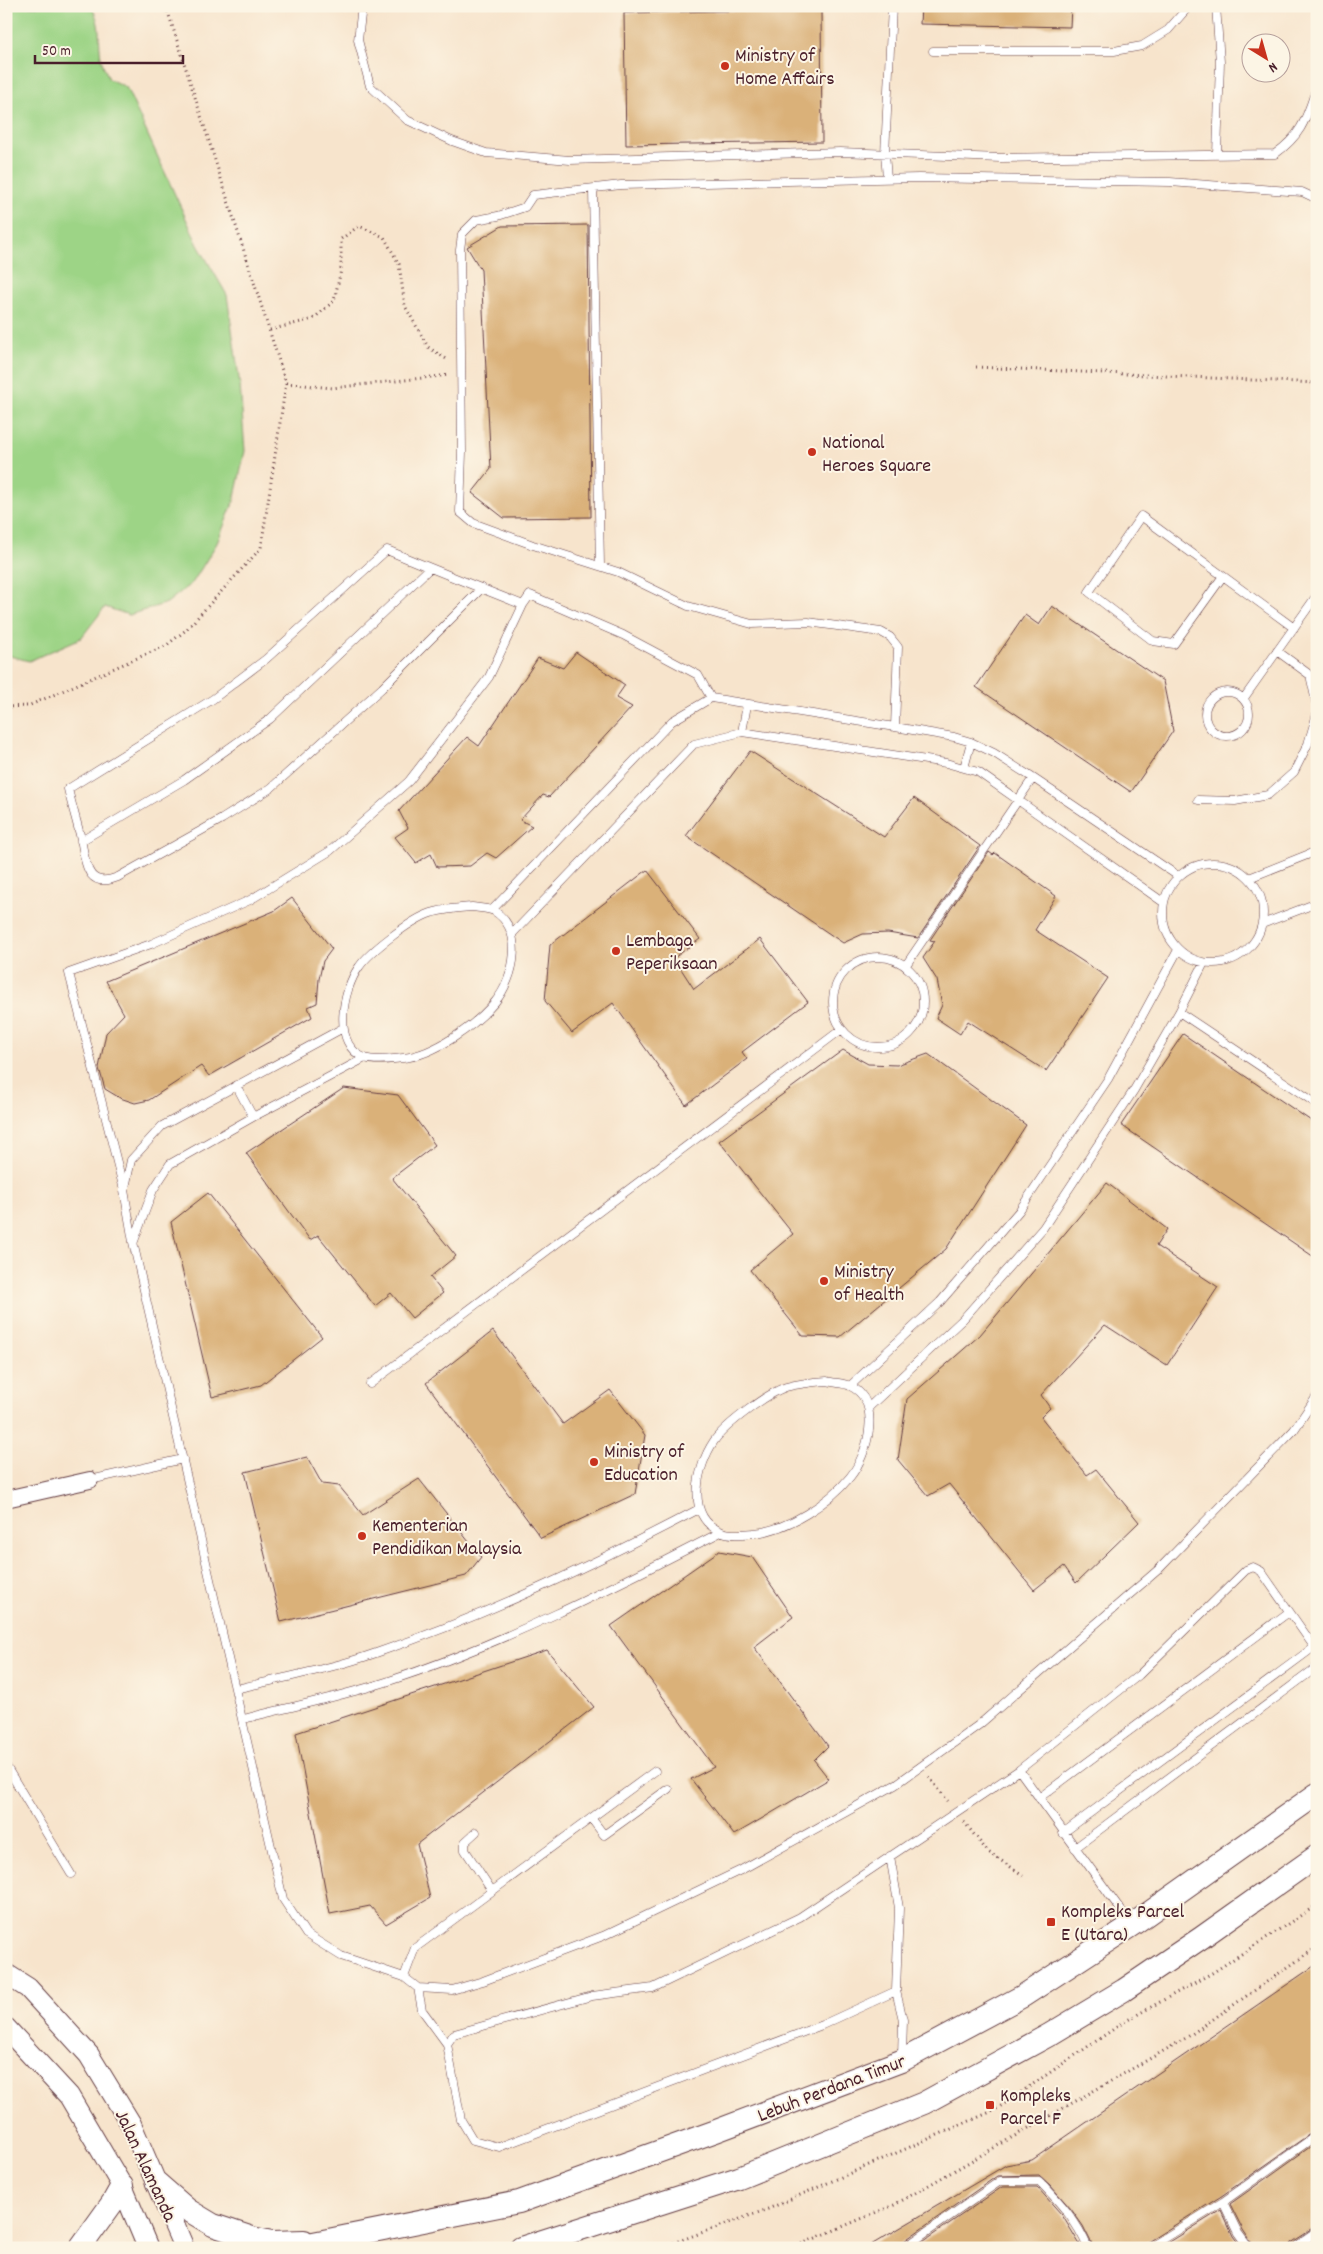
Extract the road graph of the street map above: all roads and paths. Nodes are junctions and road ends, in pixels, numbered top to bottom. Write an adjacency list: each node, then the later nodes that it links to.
1 (166, 6): 13 (path)
2 (362, 6): 8 (lane)
3 (892, 6): 8 (lane)
4 (1189, 6): 6 (lane)
5 (1216, 6): 9 (lane)
6 (934, 51)
7 (1317, 87): 9 (lane)
8 (885, 154): 9 (lane); 10 (lane)
9 (1217, 155)
10 (887, 178): 11 (lane); 12 (lane)
11 (593, 189): 15 (lane); 18 (lane)
12 (1317, 199)
13 (270, 330): 15 (path); 17 (path)
14 (976, 367): 16 (path)
15 (462, 370): 17 (path); 18 (lane)
16 (1317, 382)
17 (286, 383): 30 (path)
18 (600, 566): 32 (lane)
19 (430, 568): 21 (lane); 39 (lane); 39 (lane)
20 (1223, 576): 20 (lane); 24 (lane)
21 (482, 588): 23 (lane); 39 (lane)
22 (1317, 596): 24 (lane)
23 (522, 605): 26 (lane); 58 (lane)
24 (1294, 628): 25 (lane)
25 (1277, 651): 27 (lane); 29 (lane)
26 (711, 698): 28 (lane); 45 (lane)
27 (1244, 698): 27 (lane)
28 (747, 705): 32 (lane); 33 (lane)
29 (1317, 706)
30 (6, 707)
31 (1317, 714): 38 (lane)
32 (895, 727): 34 (lane)
33 (742, 732): 35 (lane); 47 (lane)
34 (971, 742): 35 (lane); 36 (lane)
35 (964, 768): 37 (lane)
36 (1033, 778): 37 (lane); 41 (lane)
37 (1018, 800): 43 (lane); 50 (lane)
38 (1198, 800)
39 (82, 841)
40 (1317, 851): 42 (lane)
41 (1178, 876): 42 (lane); 43 (lane)
42 (1249, 878): 46 (lane)
43 (1163, 902): 48 (lane)
44 (1317, 903): 46 (lane)
45 (492, 910): 47 (lane); 52 (lane)
46 (1262, 924): 49 (lane)
47 (513, 933): 54 (lane)
48 (1178, 950): 49 (lane); 61 (lane)
49 (1204, 963): 51 (lane)
50 (906, 965): 53 (lane); 53 (lane)
51 (1179, 1012): 56 (lane); 63 (lane)
52 (343, 1028): 54 (lane); 55 (lane)
53 (842, 1029): 60 (lane)
54 (365, 1058): 57 (lane)
55 (236, 1085): 57 (lane); 58 (lane)
56 (1317, 1104)
57 (253, 1117): 59 (lane)
58 (124, 1190): 59 (lane)
59 (133, 1242): 64 (lane)
60 (370, 1384)
61 (850, 1386): 63 (lane); 67 (lane)
62 (1317, 1396): 75 (lane)
63 (869, 1407): 68 (lane)
64 (183, 1459): 65 (lane); 72 (lane)
65 (90, 1480): 66 (street)
66 (6, 1499)
67 (699, 1509): 68 (lane); 72 (lane)
68 (721, 1532): 73 (lane)
69 (1289, 1612): 70 (lane); 76 (lane); 80 (lane)
70 (1315, 1649): 84 (lane)
71 (1317, 1667): 85 (lane)
72 (236, 1690): 73 (lane)
73 (243, 1719): 95 (lane)
74 (6, 1766): 88 (lane)
75 (921, 1766): 81 (path); 96 (lane)
76 (1019, 1770): 80 (lane); 81 (lane)
77 (655, 1771): 82 (lane)
78 (668, 1789): 82 (lane)
79 (1317, 1794): 92 (main road, Lebuh Perdana Timur)
80 (1039, 1798): 84 (lane)
81 (956, 1812): 86 (lane); 89 (path)
82 (591, 1818): 90 (lane)
83 (476, 1832): 90 (lane)
84 (1064, 1833): 85 (lane)
85 (1075, 1848): 92 (lane)
86 (890, 1856): 97 (lane); 99 (lane)
87 (1316, 1857): 111 (main road)
88 (71, 1874)
89 (1023, 1875)
90 (492, 1892): 95 (lane)
91 (1317, 1905): 112 (path)
92 (1132, 1925): 100 (main road, Lebuh Perdana Timur)
93 (1317, 1947): 113 (path)
94 (6, 1974): 102 (street, Jalan Alamanda)
95 (404, 1977): 96 (lane)
96 (418, 1988): 99 (lane)
97 (896, 1991): 99 (lane); 100 (lane)
98 (6, 2028): 103 (street, Jalan Alamanda)
99 (447, 2044)
100 (901, 2061): 106 (main road, Lebuh Perdana Timur)
101 (1317, 2135): 104 (lane)
102 (157, 2183): 106 (main road); 109 (street, Jalan Alamanda)
103 (122, 2186): 107 (main road); 108 (street, Jalan Alamanda)
104 (1223, 2202): 116 (lane); 117 (lane)
105 (1317, 2232): 118 (lane)
106 (332, 2240): 110 (main road, Lebuh Perdana Timur)
107 (80, 2248)
108 (148, 2248)
109 (184, 2248)
110 (288, 2248)
111 (521, 2248)
112 (659, 2248)
113 (792, 2248)
114 (904, 2248): 115 (lane)
115 (1088, 2248)
116 (1149, 2248)
117 (1249, 2248)
118 (1294, 2248)

